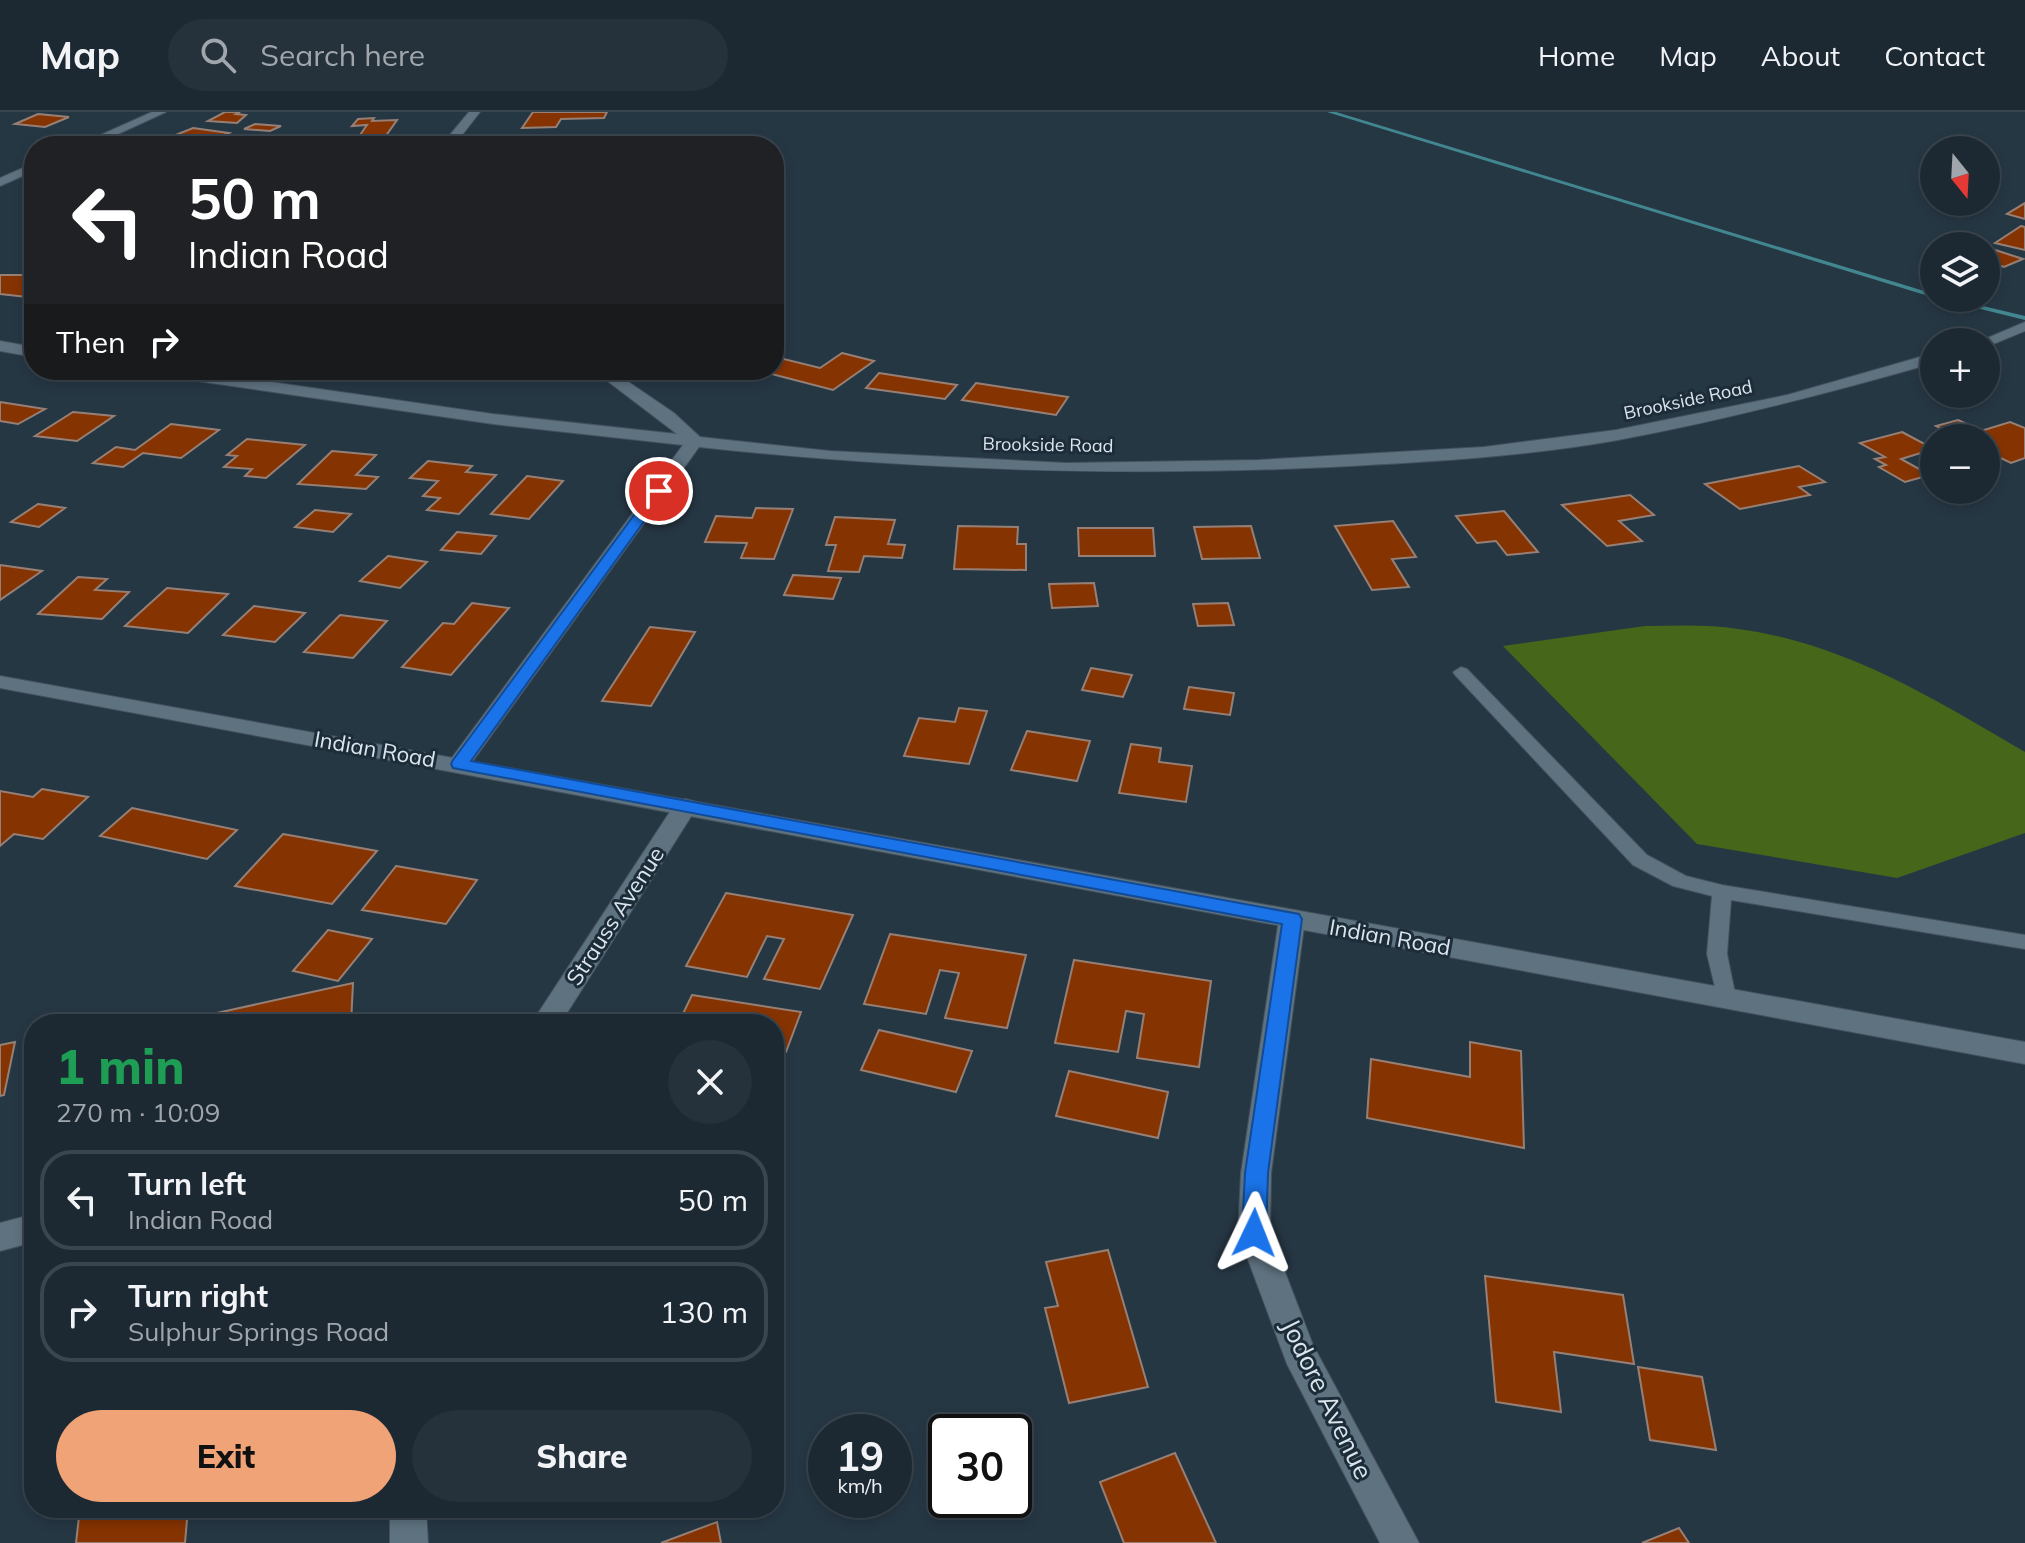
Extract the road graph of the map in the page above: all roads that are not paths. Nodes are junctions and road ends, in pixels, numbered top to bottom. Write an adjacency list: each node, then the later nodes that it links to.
1 (161, 112): 3 (street)
2 (475, 112): 4 (street)
3 (105, 136)
4 (455, 136)
5 (24, 171): 6 (street)
6 (0, 182)
7 (2025, 326): 8 (street)
8 (2000, 336)
9 (0, 346): 10 (street)
10 (24, 350)
11 (1920, 362): 14 (street, Brookside Road)
12 (225, 380): 14 (street, Brookside Road)
13 (615, 380): 14 (street)
14 (695, 441): 17 (street)
15 (1461, 672): 19 (lane)
16 (0, 682): 17 (street, Indian Road)
17 (459, 764): 18 (street, Indian Road)
18 (685, 807): 20 (street, Indian Road); 23 (street, Strauss Avenue)
19 (1722, 892): 21 (lane); 22 (lane)
20 (1292, 919): 22 (street, Indian Road); 29 (street, Jodore Avenue)
21 (2025, 942)
22 (1726, 998): 24 (street, Indian Road)
23 (551, 1014)
24 (2025, 1053)
25 (24, 1231): 26 (street)
26 (0, 1237)
27 (408, 1518): 28 (street)
28 (409, 1543)
29 (1400, 1543)

